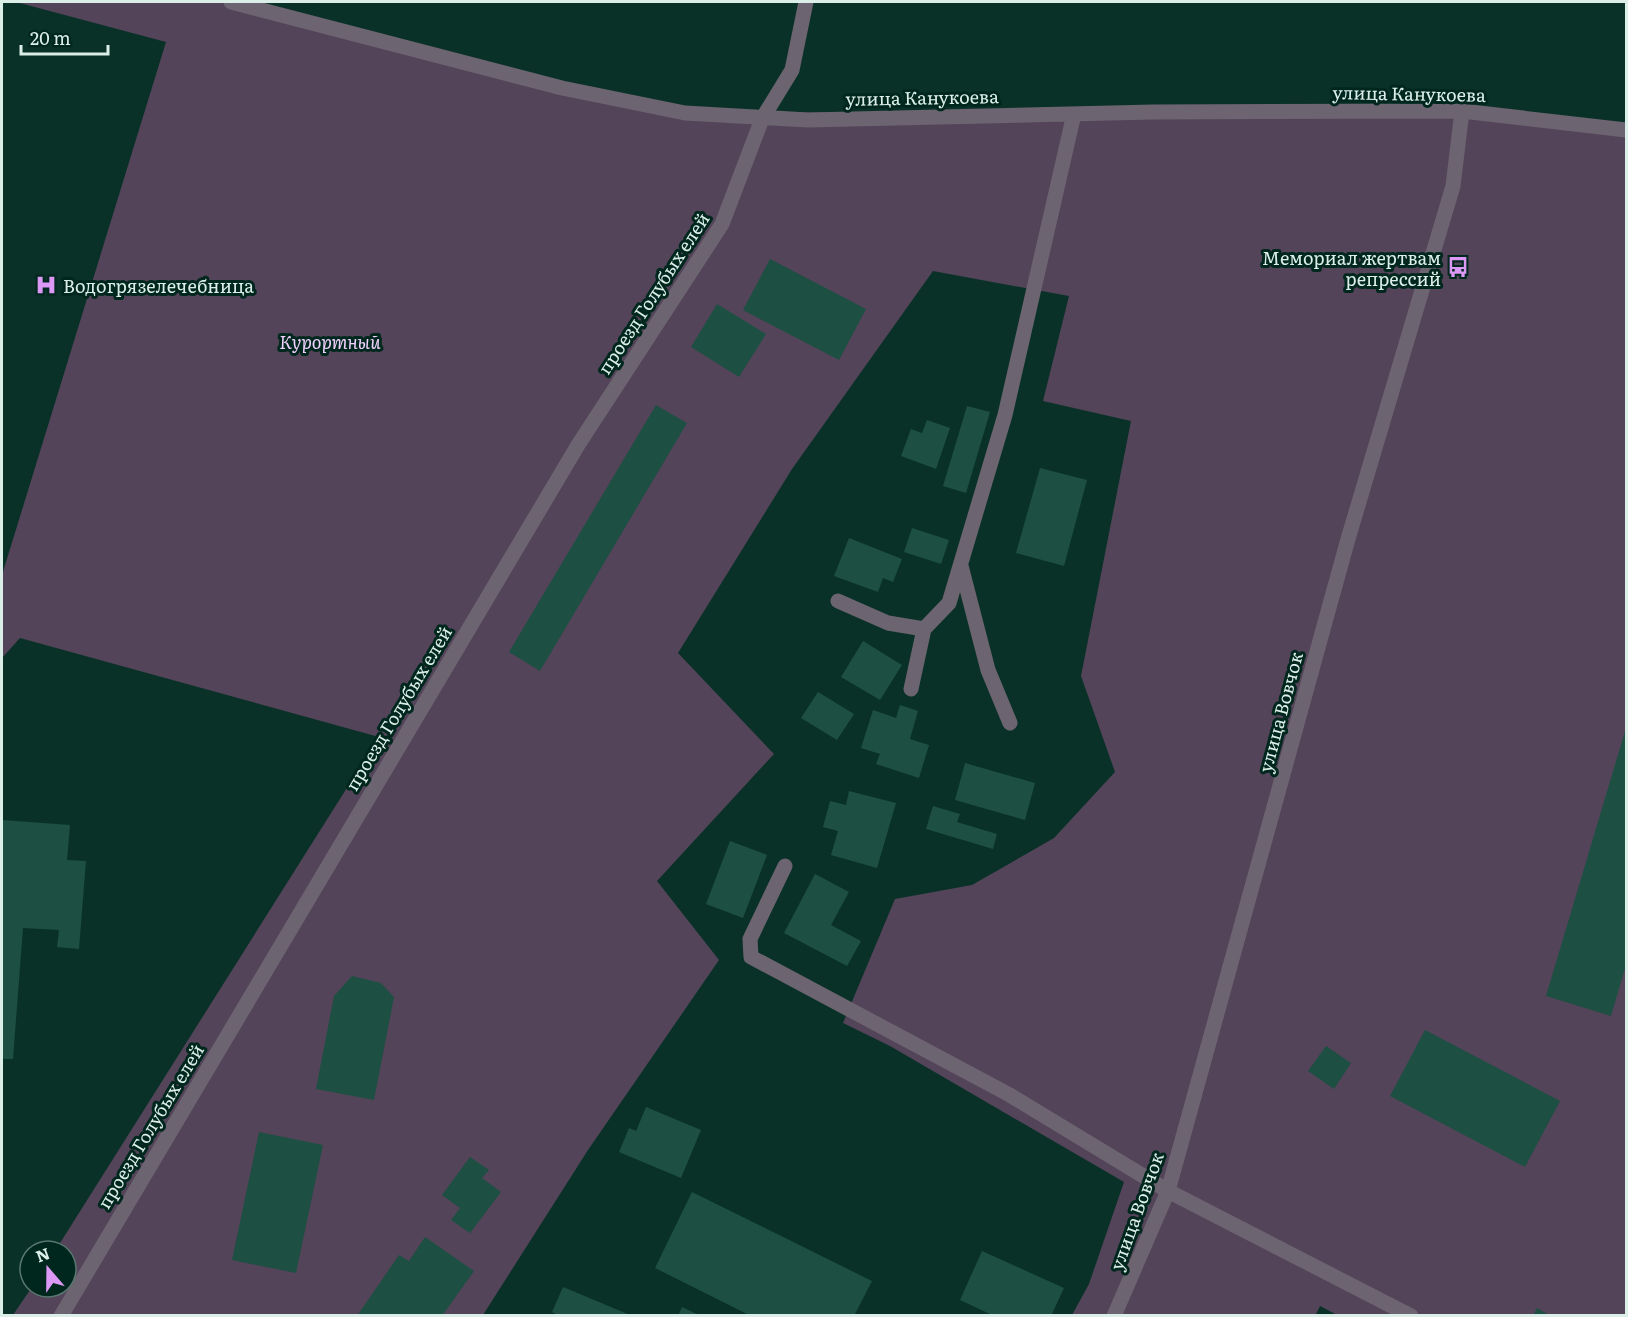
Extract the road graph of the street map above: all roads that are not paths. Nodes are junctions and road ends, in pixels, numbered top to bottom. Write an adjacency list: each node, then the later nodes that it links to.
1 (231, 2): 5 (street, улица Канукоева)
2 (806, 2): 5 (street, проезд Голубых елей)
3 (1462, 111): 4 (street, улица Канукоева); 6 (street, улица Канукоева); 13 (street, улица Вовчок)
4 (1074, 114): 5 (street, улица Канукоева); 7 (street)
5 (762, 119): 14 (street, проезд Голубых елей)
6 (1626, 130)
7 (960, 564): 9 (street); 11 (street)
8 (838, 601): 9 (street)
9 (924, 629): 10 (street)
10 (910, 689)
11 (1010, 723)
12 (785, 866): 13 (street)
13 (1168, 1191): 15 (street, улица Вовчок); 16 (street)
14 (61, 1316)
15 (1114, 1316)
16 (1411, 1316)

